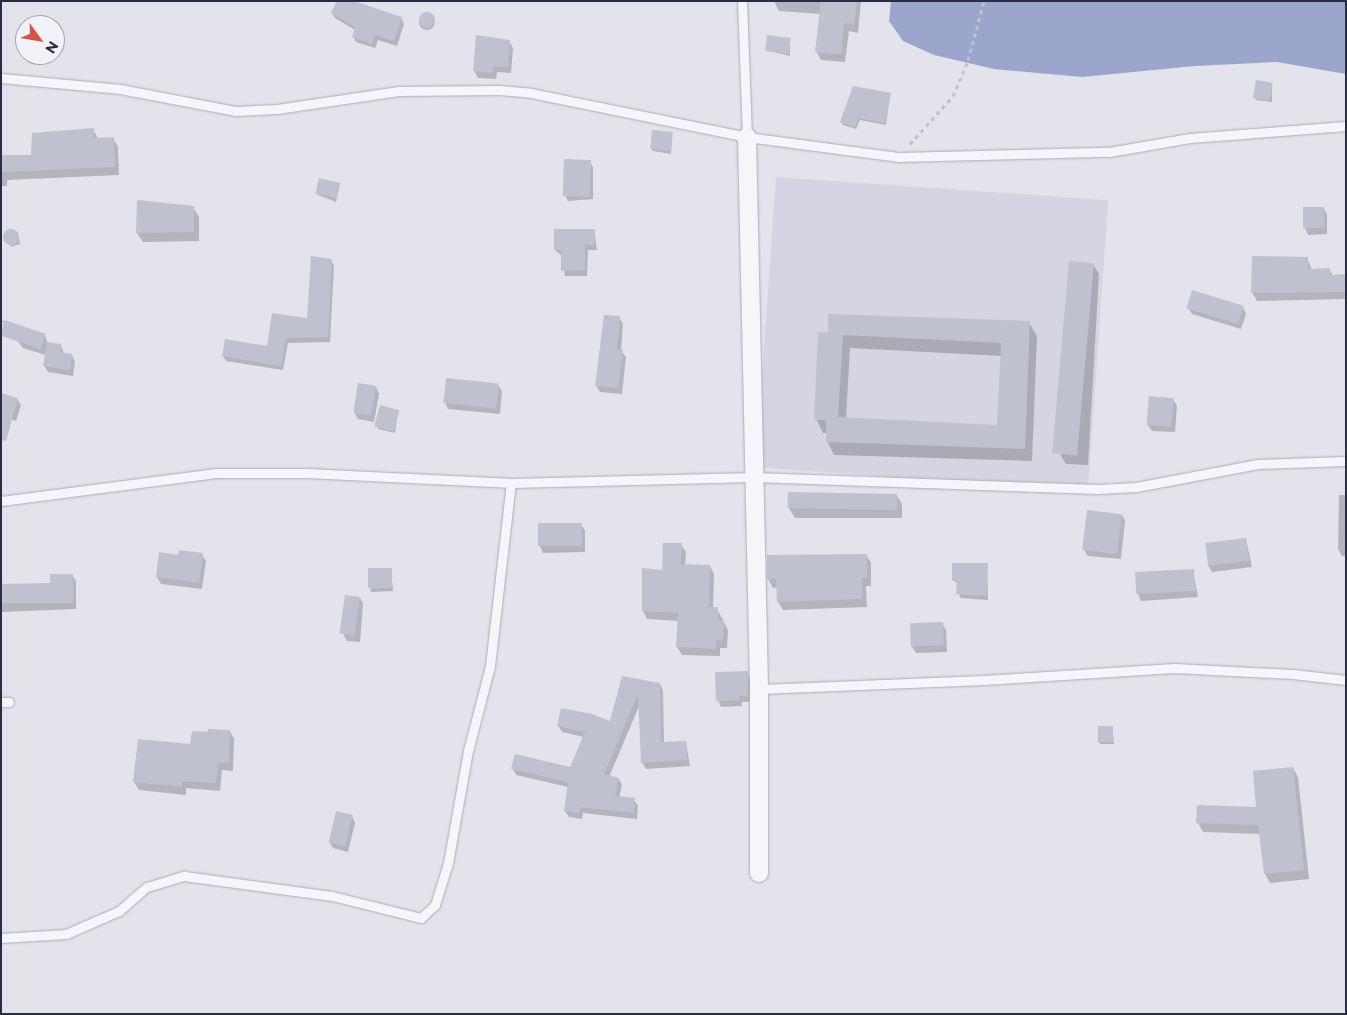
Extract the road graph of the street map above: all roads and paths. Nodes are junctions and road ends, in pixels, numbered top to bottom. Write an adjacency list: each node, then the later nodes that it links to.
1 (742, 1): 5 (lane)
2 (984, 1): 6 (path)
3 (1, 78): 5 (lane)
4 (1346, 126): 6 (lane)
5 (747, 137): 6 (lane); 8 (street)
6 (898, 157)
7 (1346, 461): 8 (lane)
8 (754, 477): 9 (lane); 12 (street)
9 (510, 484): 10 (lane); 14 (lane)
10 (1, 501)
11 (1346, 680): 12 (lane)
12 (759, 688): 13 (street)
13 (759, 873)
14 (1, 938)

